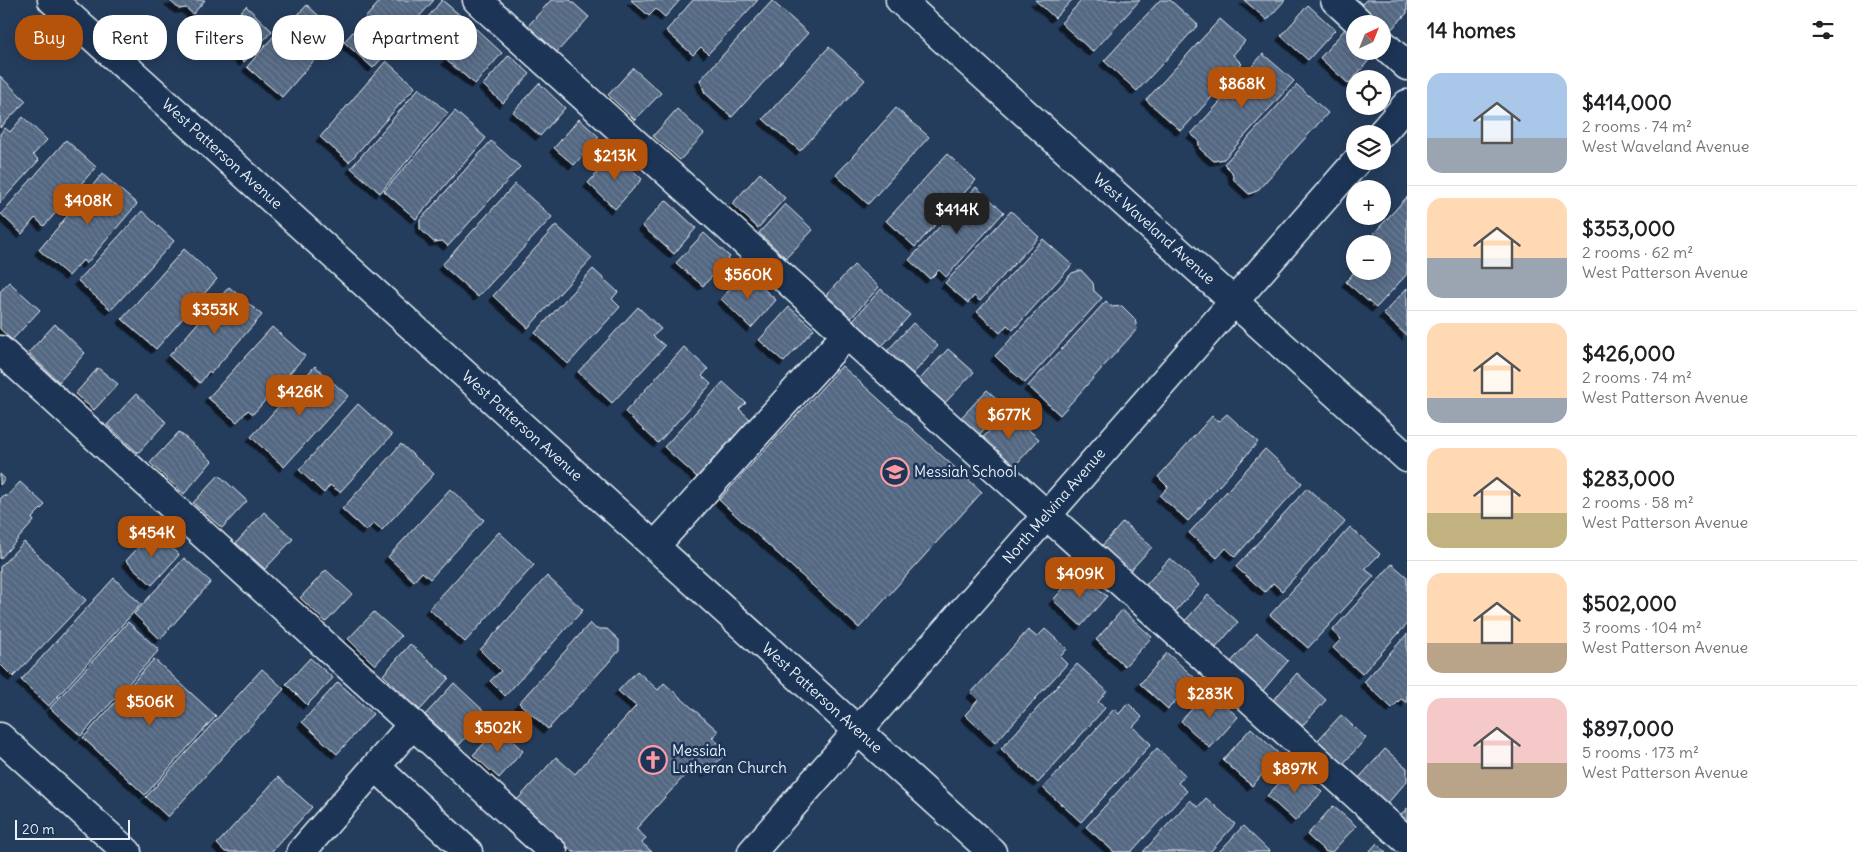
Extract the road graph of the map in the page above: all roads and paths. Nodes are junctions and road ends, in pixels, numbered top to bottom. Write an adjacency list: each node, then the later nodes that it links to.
1 (52, 0): 16 (street, West Patterson Avenue)
2 (477, 0): 12 (street)
3 (900, 0): 11 (street, West Waveland Avenue)
4 (1334, 0): 5 (street)
5 (1351, 15)
6 (1391, 51): 7 (street)
7 (1407, 66)
8 (1407, 104): 9 (street)
9 (1389, 125)
10 (1349, 170): 11 (street, North Melvina Avenue)
11 (1234, 302): 14 (street, West Waveland Avenue); 15 (street, North Melvina Avenue)
12 (846, 335): 15 (street); 16 (street)
13 (0, 350): 17 (street)
14 (1407, 458)
15 (1046, 515): 18 (street, North Melvina Avenue); 21 (street)
16 (655, 546): 18 (street, West Patterson Avenue)
17 (413, 724): 20 (street); 25 (street)
18 (858, 730): 26 (street, North Melvina Avenue); 27 (street, West Patterson Avenue)
19 (0, 737): 22 (street)
20 (376, 767): 23 (street); 24 (street)
21 (1407, 841)
22 (127, 852)
23 (301, 852)
24 (468, 852)
25 (553, 852)
26 (752, 852)
27 (992, 852)

